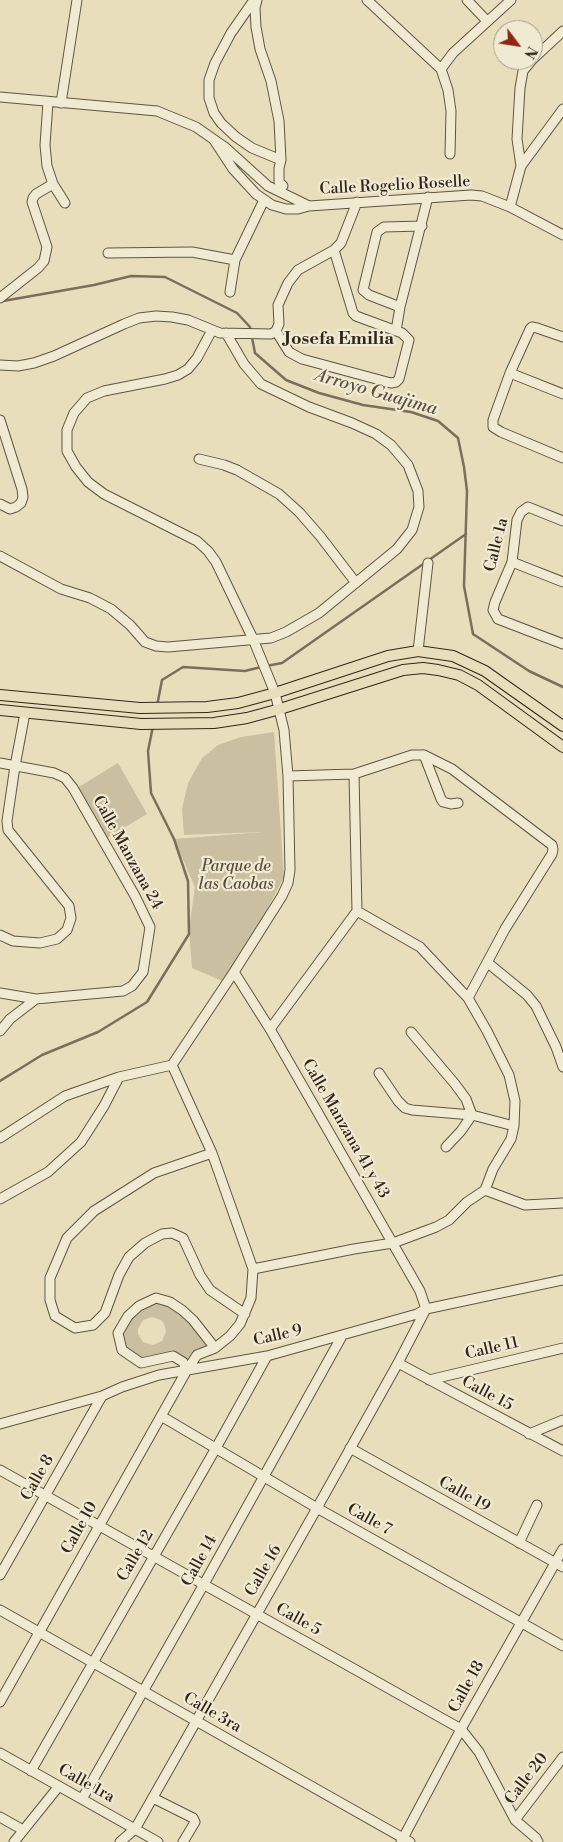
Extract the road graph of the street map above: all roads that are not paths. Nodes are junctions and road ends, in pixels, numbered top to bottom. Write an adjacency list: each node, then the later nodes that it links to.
1 (77, 0): 13 (street)
2 (255, 0): 17 (street); 17 (street)
3 (367, 0): 9 (street)
4 (467, 0): 6 (street)
5 (511, 0): 6 (street)
6 (487, 21): 9 (street)
7 (563, 31): 8 (street)
8 (543, 49)
9 (441, 69): 16 (street)
10 (524, 70): 18 (street)
11 (0, 97): 12 (street, Calle Rogelio Roselle)
12 (48, 102): 13 (street, Calle Rogelio Roselle); 19 (street)
13 (61, 103): 15 (street, Calle Rogelio Roselle)
14 (563, 109): 18 (street)
15 (214, 140): 20 (street, Calle Rogelio Roselle); 22 (street, Calle Rogelio Roselle)
16 (450, 154)
17 (281, 161): 20 (street)
18 (521, 166): 27 (street)
19 (54, 184): 24 (street); 34 (street)
20 (281, 189): 25 (street); 26 (street, Calle Rogelio Roselle)
21 (428, 197): 23 (street, Calle Rogelio Roselle); 27 (street, Calle Rogelio Roselle); 28 (street)
22 (264, 200): 25 (street, Calle Rogelio Roselle); 32 (street)
23 (358, 202): 26 (street, Calle Rogelio Roselle); 30 (street)
24 (65, 203)
25 (272, 205): 26 (street, Calle Rogelio Roselle)
26 (309, 206)
27 (510, 207): 29 (street, Calle Rogelio Roselle)
28 (422, 226): 35 (street); 35 (street)
29 (563, 235)
30 (334, 250): 37 (street); 38 (street)
31 (108, 253): 32 (street)
32 (236, 260): 33 (street)
33 (230, 292)
34 (0, 298)
35 (400, 306): 38 (street)
36 (212, 330): 39 (street); 41 (street); 54 (street)
37 (276, 330): 38 (street); 39 (street)
38 (396, 331)
39 (226, 333): 53 (street)
40 (563, 337): 42 (street)
41 (0, 365)
42 (510, 374): 43 (street); 45 (street)
43 (563, 394)
44 (0, 420): 47 (street)
45 (563, 458)
46 (199, 460): 53 (street)
47 (0, 504)
48 (563, 521): 50 (street, Calle 1a)
49 (0, 556): 54 (street)
50 (512, 562): 52 (street); 55 (street, Calle 1a)
51 (428, 563): 56 (street)
52 (563, 582)
53 (356, 583): 54 (street)
54 (253, 639): 57 (street)
55 (563, 644)
56 (418, 651): 57 (main road); 62 (main road)
57 (275, 693): 58 (main road); 59 (street)
58 (0, 694)
59 (280, 709): 61 (main road); 63 (main road); 68 (street)
60 (0, 710): 61 (main road)
61 (25, 713): 66 (street)
62 (563, 726)
63 (563, 747)
64 (424, 755): 67 (street); 69 (street); 72 (street)
65 (0, 763): 66 (street, Calle Manzana 24)
66 (15, 766): 71 (street); 76 (street, Calle Manzana 24)
67 (354, 774): 68 (street); 70 (street)
68 (288, 776): 73 (street)
69 (458, 803)
70 (357, 911): 75 (street); 77 (street)
71 (0, 935)
72 (488, 963): 75 (street); 81 (street)
73 (234, 972): 77 (street, Calle Manzana 41 y 43); 80 (street)
74 (0, 993): 76 (street, Calle Manzana 24)
75 (468, 998): 85 (street)
76 (36, 999): 78 (street)
77 (270, 1030): 92 (street, Calle Manzana 41 y 43)
78 (0, 1031)
79 (411, 1032): 84 (street)
80 (172, 1066): 83 (street); 88 (street)
81 (563, 1066)
82 (379, 1073): 84 (street)
83 (119, 1077): 86 (street); 90 (street)
84 (472, 1115): 85 (street); 87 (street)
85 (514, 1126): 89 (street)
86 (0, 1138)
87 (446, 1147)
88 (212, 1153): 93 (street); 96 (street)
89 (485, 1190): 91 (street); 92 (street)
90 (0, 1199)
91 (563, 1203)
92 (393, 1243): 93 (street); 95 (street, Calle Manzana 41 y 43)
93 (253, 1269): 96 (street, Calle 10)
94 (563, 1280): 95 (street, Calle 9)
95 (426, 1309): 97 (street, Calle 9); 101 (street, Calle 16)
96 (245, 1314): 98 (street, Calle 10)
97 (342, 1336): 100 (street, Calle 9); 113 (street, Calle 14)
98 (215, 1348): 102 (street, Calle 10); 102 (street)
99 (563, 1348): 103 (street, Calle 11)
100 (267, 1356): 102 (street, Calle 9); 109 (street, Calle 12)
101 (398, 1363): 103 (street, Calle 15); 110 (street, Calle 16)
102 (187, 1370): 104 (street, Calle 9); 105 (street, Calle 10)
103 (429, 1380): 108 (street, Calle 15)
104 (102, 1396): 107 (street, Calle 9); 114 (street, Calle 8)
105 (161, 1416): 109 (street, Calle 7); 117 (street, Calle 10)
106 (563, 1420): 108 (street)
107 (0, 1424)
108 (529, 1434): 111 (street, Calle 15)
109 (216, 1448): 113 (street, Calle 7); 120 (street, Calle 12)
110 (350, 1448): 116 (street, Calle 16); 118 (street, Calle 19)
111 (563, 1452)
112 (0, 1470): 114 (street, Calle 5)
113 (264, 1476): 116 (street, Calle 7); 123 (street, Calle 14)
114 (46, 1495): 117 (street, Calle 5); 122 (street, Calle 8)
115 (537, 1505): 118 (street)
116 (317, 1508): 125 (street, Calle 16); 126 (street, Calle 7)
117 (99, 1524): 120 (street, Calle 5); 127 (street, Calle 10)
118 (519, 1543): 121 (street, Calle 19)
119 (563, 1549): 121 (street, Calle 18)
120 (154, 1556): 123 (street, Calle 5); 129 (street, Calle 12)
121 (559, 1565): 126 (street, Calle 18)
122 (0, 1576)
123 (204, 1584): 125 (street, Calle 5); 130 (street, Calle 14)
124 (0, 1610): 127 (street, Calle 3ra)
125 (257, 1614): 132 (street, Calle 16); 133 (street, Calle 5)
126 (521, 1622): 128 (street, Calle 7); 133 (street, Calle 18)
127 (40, 1633): 129 (street, Calle 3ra); 131 (street, Calle 10)
128 (563, 1646)
129 (94, 1663): 130 (street, Calle 3ra); 136 (street, Calle 12)
130 (144, 1690): 132 (street, Calle 3ra); 139 (street, Calle 14)
131 (0, 1702)
132 (196, 1722): 138 (street, Calle 16); 144 (street, Calle 3ra)
133 (461, 1729): 141 (street, Calle 5); 144 (street, Calle 18)
134 (0, 1753): 136 (street, Calle 1ra)
135 (563, 1757): 141 (street, Calle 20)
136 (31, 1771): 137 (street, Calle 1ra)
137 (59, 1786): 139 (street, Calle 1ra); 143 (street)
138 (153, 1798): 142 (street, Calle 16); 148 (street)
139 (82, 1799): 142 (street, Calle 1ra)
140 (0, 1816): 143 (street)
141 (515, 1820): 149 (street, Calle 5)
142 (135, 1829): 146 (street, Calle 16); 147 (street, Calle 1ra)
143 (24, 1830): 145 (street)
144 (405, 1841)
145 (14, 1842)
146 (120, 1842)
147 (158, 1842)
148 (183, 1842)
149 (538, 1842)

